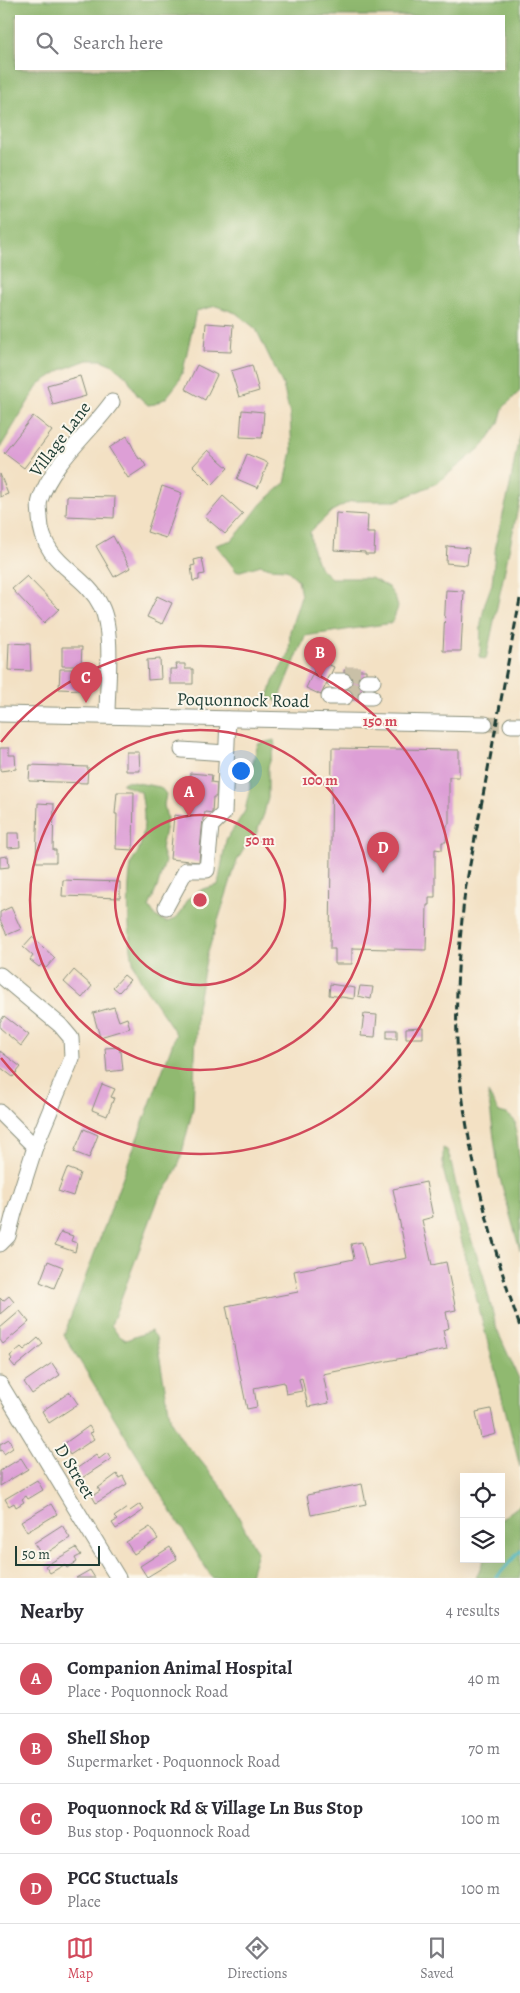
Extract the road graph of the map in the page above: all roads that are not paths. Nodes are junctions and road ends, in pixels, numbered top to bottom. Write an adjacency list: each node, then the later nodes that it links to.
1 (112, 402): 3 (street, Village Lane)
2 (0, 714): 3 (street, Poquonnock Road)
3 (107, 715): 4 (street, Poquonnock Road)
4 (228, 719): 5 (street, Poquonnock Road); 7 (street)
5 (485, 724)
6 (182, 750): 7 (street)
7 (226, 753): 8 (street)
8 (166, 907)
9 (0, 975): 11 (street)
10 (0, 1112): 11 (street)
11 (36, 1147): 12 (street)
12 (0, 1244)
13 (0, 1384): 14 (street, D Street)
14 (118, 1578)

